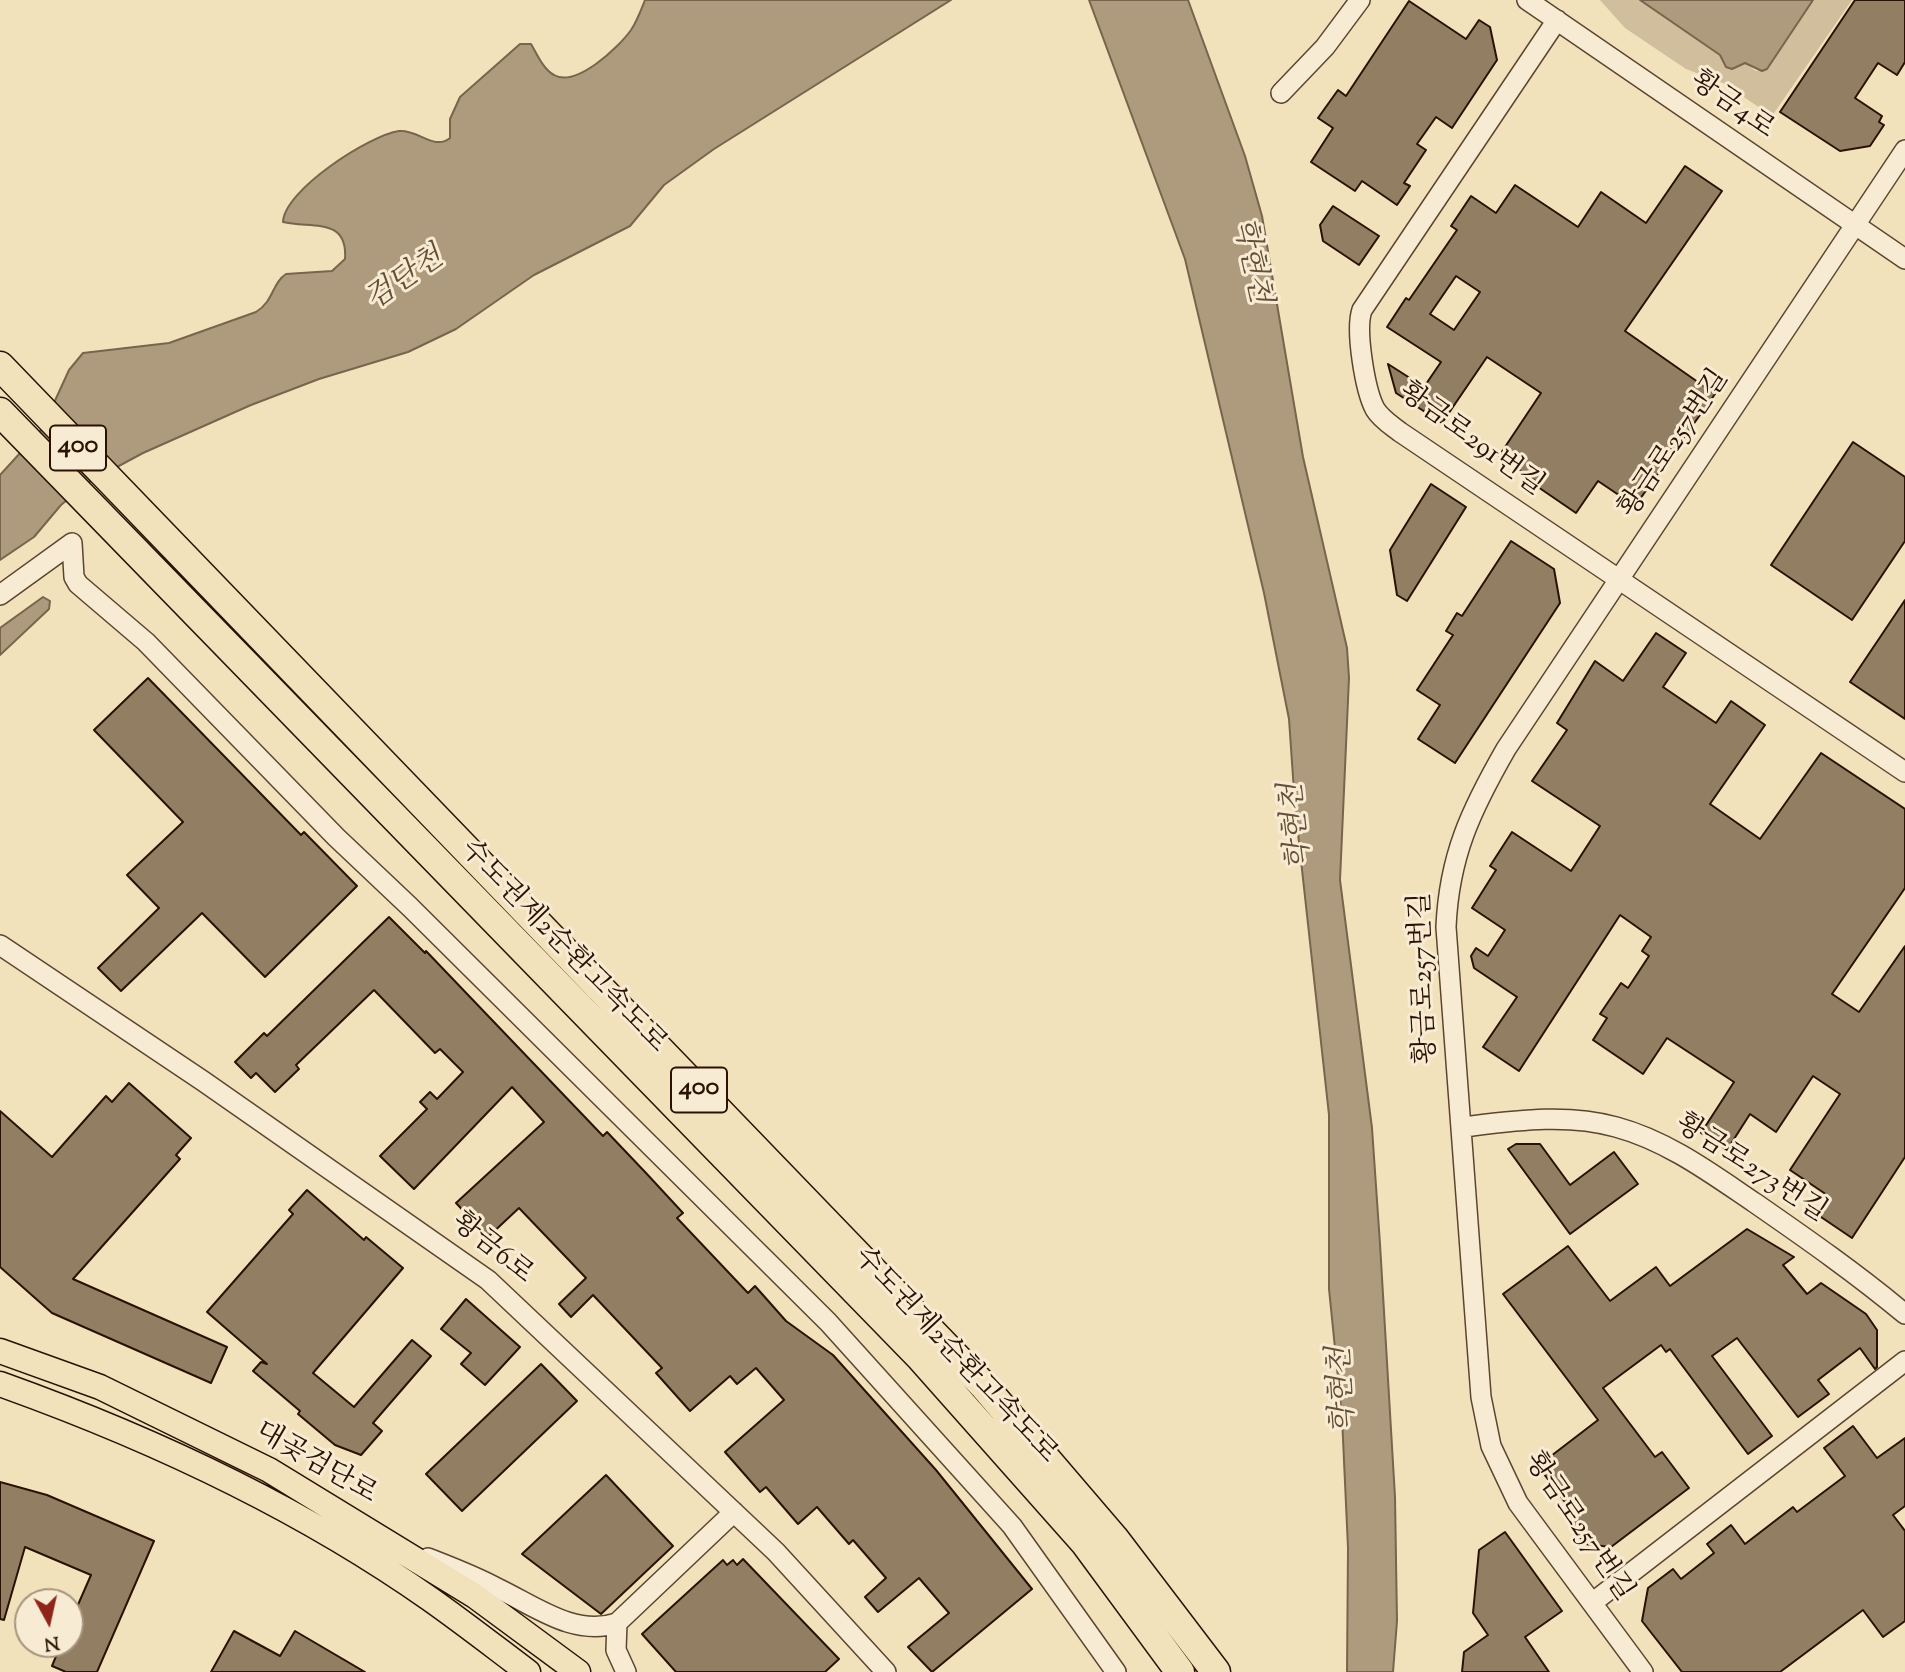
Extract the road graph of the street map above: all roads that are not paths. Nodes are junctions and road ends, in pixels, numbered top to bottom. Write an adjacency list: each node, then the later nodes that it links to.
1 (1360, 0): 4 (street)
2 (1527, 0): 3 (street, 황금4로)
3 (1557, 20): 6 (street, 황금4로); 10 (street, 황금로291번길)
4 (1281, 93)
5 (1905, 150): 6 (street, 황금로257번길)
6 (1856, 226): 7 (street, 황금4로); 10 (street, 황금로257번길)
7 (1905, 259)
8 (0, 366): 29 (highway, 수도권제2순환고속도로 / 400)
9 (0, 412): 28 (highway, 수도권제2순환고속도로 / 400)
10 (1619, 580): 12 (street, 황금로291번길); 14 (street, 황금로257번길)
11 (0, 595): 27 (street)
12 (1905, 772)
13 (0, 945): 19 (street, 황금6로)
14 (1462, 1127): 15 (street, 황금로273번길); 21 (street, 황금로257번길)
15 (1905, 1314)
16 (0, 1351): 20 (main road, 대곶검단로)
17 (1905, 1362): 21 (street)
18 (0, 1384): 23 (main road, 대곶검단로)
19 (734, 1512): 22 (street); 26 (street, 황금6로)
20 (392, 1544): 22 (street); 24 (main road, 대곶검단로)
21 (1592, 1603): 30 (street, 황금로257번길)
22 (617, 1623): 25 (street)
23 (528, 1672)
24 (578, 1672)
25 (626, 1672)
26 (886, 1672)
27 (1116, 1672)
28 (1180, 1672)
29 (1216, 1672)
30 (1643, 1672)

